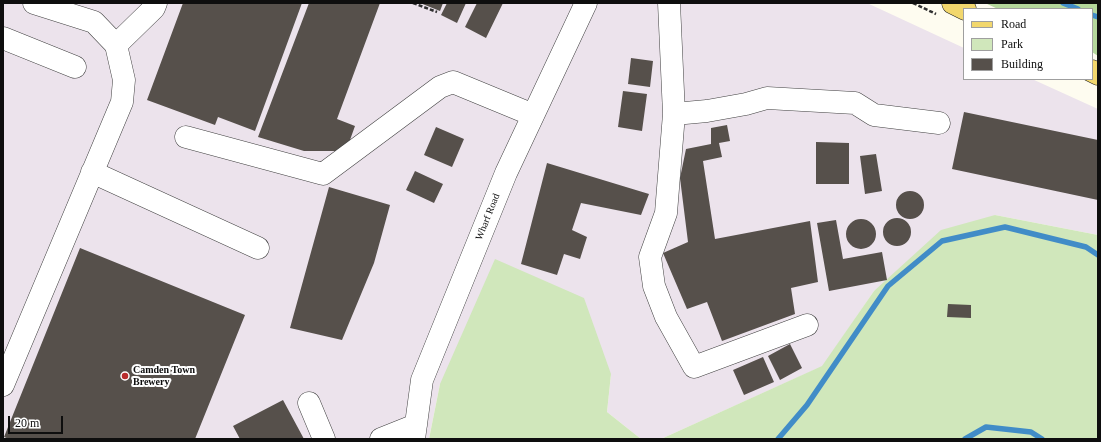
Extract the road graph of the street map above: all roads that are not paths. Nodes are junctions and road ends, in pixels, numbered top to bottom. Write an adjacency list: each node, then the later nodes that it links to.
1 (34, 3): 8 (street)
2 (156, 3): 8 (street)
3 (586, 3): 11 (street, Wharf Road)
4 (669, 3): 10 (street)
5 (953, 3): 6 (main road)
6 (963, 8)
7 (3, 38): 9 (street)
8 (116, 45): 14 (street)
9 (75, 67)
10 (674, 114): 12 (street); 16 (street)
11 (533, 115): 13 (street); 19 (street, Wharf Road)
12 (939, 123)
13 (186, 137)
14 (92, 172): 15 (street); 17 (street)
15 (258, 248)
16 (807, 325)
17 (3, 385)
18 (309, 403): 20 (street)
19 (415, 432): 21 (street)
20 (324, 439)
21 (381, 439)

